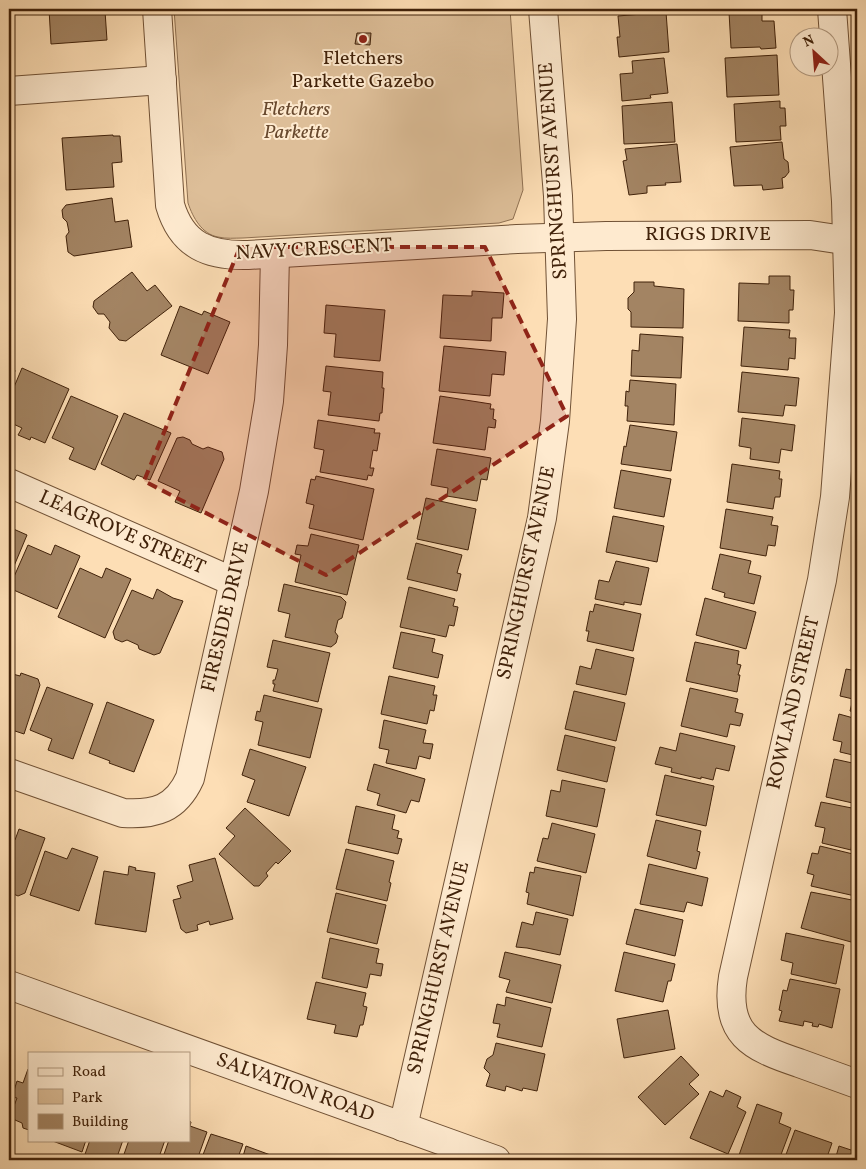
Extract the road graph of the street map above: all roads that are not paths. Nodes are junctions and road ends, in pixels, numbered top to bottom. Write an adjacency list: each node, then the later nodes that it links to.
1 (157, 9): 4 (street, NAVY CRESCENT)
2 (543, 9): 6 (street, SPRINGHURST AVENUE)
3 (832, 9): 7 (street, ROWLAND STREET)
4 (162, 80): 5 (street); 8 (street, NAVY CRESCENT)
5 (9, 91)
6 (559, 237): 7 (street, RIGGS DRIVE); 8 (street, NAVY CRESCENT); 14 (street, SPRINGHURST AVENUE)
7 (852, 242): 13 (street, ROWLAND STREET)
8 (275, 254): 10 (street, FIRESIDE DRIVE)
9 (9, 483): 10 (street, LEAGROVE STREET)
10 (234, 582): 11 (street, FIRESIDE DRIVE)
11 (9, 773)
12 (9, 986): 14 (street, SALVATION ROAD)
13 (857, 1084)
14 (403, 1128): 15 (street, SALVATION ROAD)
15 (496, 1160)

